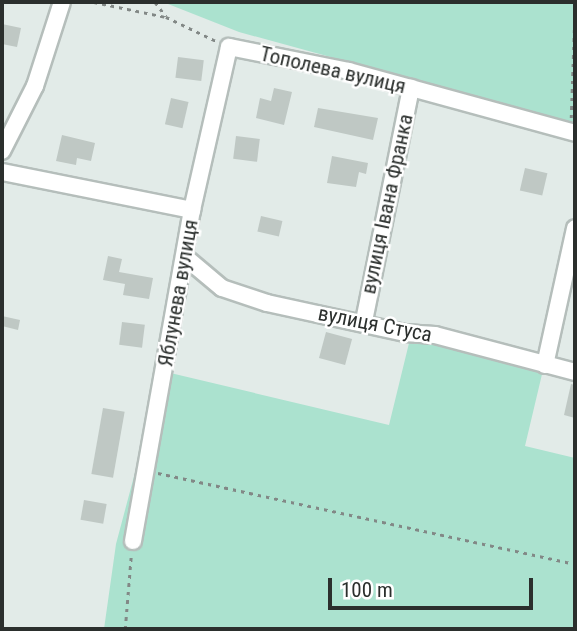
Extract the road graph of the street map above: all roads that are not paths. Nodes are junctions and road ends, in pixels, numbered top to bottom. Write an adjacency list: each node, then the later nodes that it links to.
1 (62, 2): 5 (street)
2 (229, 47): 3 (street, Тополева вулиця); 7 (street, Яблунева вулиця)
3 (411, 88): 4 (street, Тополева вулиця); 10 (street, вулиця Івана Франка)
4 (574, 133)
5 (2, 151)
6 (2, 172): 7 (street)
7 (192, 210): 9 (street, Яблунева вулиця)
8 (575, 228): 11 (street)
9 (185, 257): 10 (street, вулиця Стуса); 13 (street, Яблунева вулиця)
10 (364, 321): 11 (street, вулиця Стуса)
11 (545, 365): 12 (street, вулиця Стуса)
12 (575, 372)
13 (132, 541)

